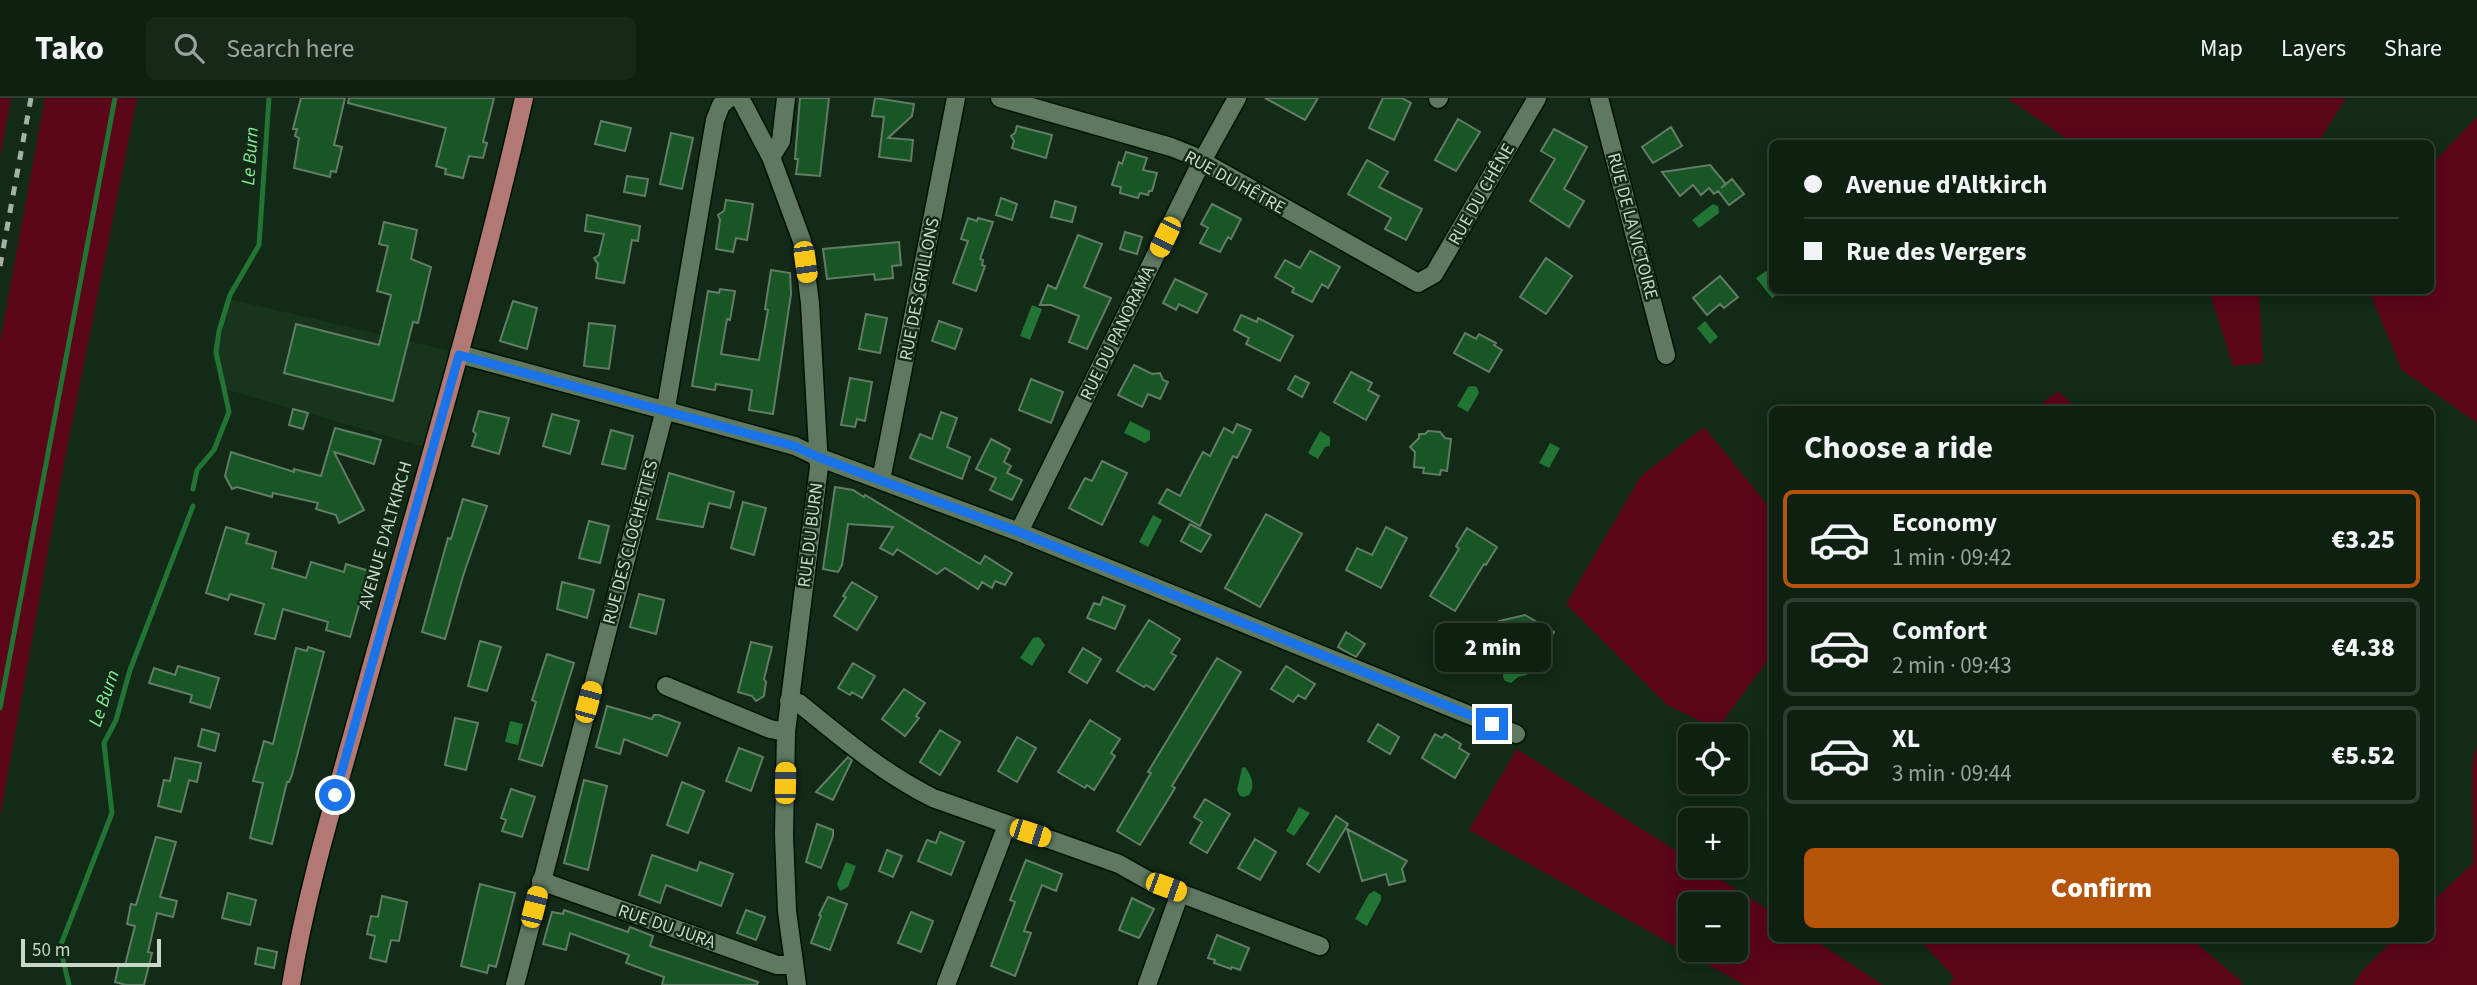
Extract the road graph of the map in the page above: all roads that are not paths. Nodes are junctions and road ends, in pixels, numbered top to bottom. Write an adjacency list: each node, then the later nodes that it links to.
1 (524, 98): 13 (main road, AVENUE D'ALTKIRCH)
2 (729, 98): 15 (street, RUE DES CLOCHETTES)
3 (740, 98): 10 (street, RUE DU BURN)
4 (786, 98): 10 (street)
5 (956, 98): 17 (street, RUE DES GRILLONS)
6 (1000, 98): 11 (street, RUE DU HÊTRE)
7 (1237, 98): 11 (street, RUE DU PANORAMA)
8 (1537, 98): 12 (street, RUE DU CHÊNE)
9 (1599, 98): 14 (street, RUE DE LA VICTOIRE)
10 (771, 157): 16 (street, RUE DU BURN)
11 (1201, 163): 12 (street, RUE DU HÊTRE); 18 (street, RUE DU PANORAMA)
12 (1418, 283)
13 (459, 355): 15 (street); 28 (main road, AVENUE D'ALTKIRCH)
14 (1666, 355)
15 (664, 412): 16 (street); 24 (street, RUE DES CLOCHETTES)
16 (818, 457): 17 (street); 20 (street, RUE DU BURN)
17 (881, 480): 18 (street)
18 (1019, 532): 22 (street)
19 (666, 686): 21 (street)
20 (789, 701): 21 (street, RUE DU BURN); 23 (street)
21 (786, 732): 27 (street, RUE DU BURN)
22 (1516, 734)
23 (1007, 825): 25 (street); 31 (street)
24 (541, 881): 27 (street, RUE DU JURA); 29 (street, RUE DES CLOCHETTES)
25 (1180, 893): 26 (street); 32 (street)
26 (1320, 946)
27 (793, 965): 30 (street, RUE DU BURN)
28 (291, 985)
29 (515, 985)
30 (797, 985)
31 (946, 985)
32 (1147, 985)

